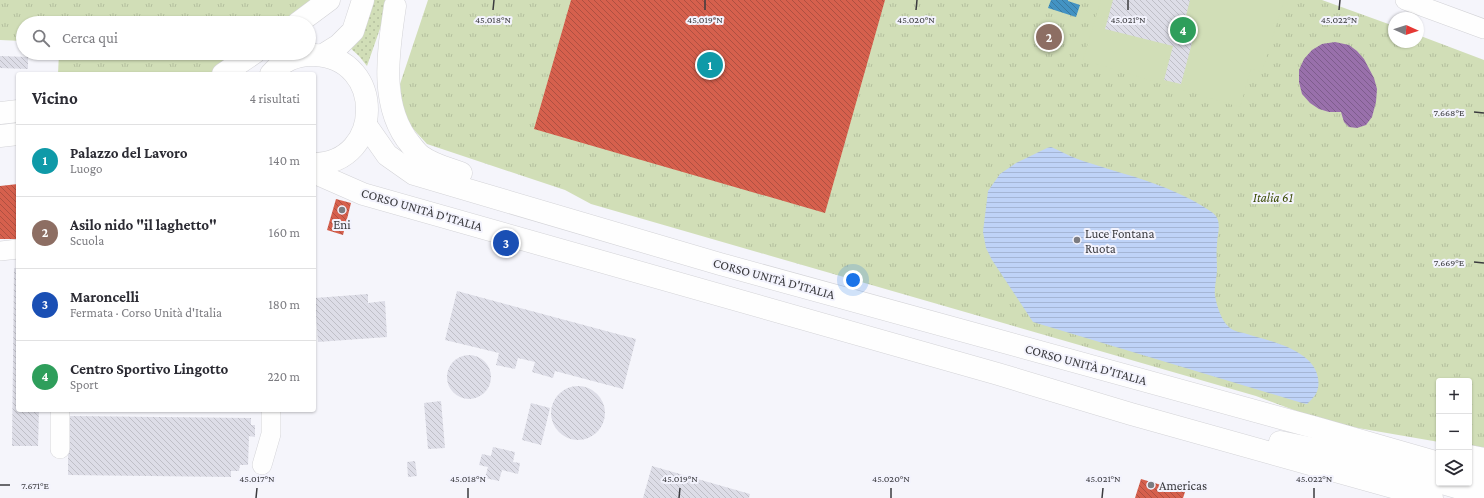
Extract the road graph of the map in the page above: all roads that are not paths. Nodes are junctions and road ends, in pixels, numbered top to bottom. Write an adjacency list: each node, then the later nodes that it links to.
1 (329, 0): 5 (main road)
2 (363, 0): 8 (main road)
3 (1405, 0): 6 (street)
4 (396, 3): 13 (main road); 21 (main road)
5 (307, 16)
6 (1484, 29)
7 (316, 55): 8 (main road)
8 (323, 55): 13 (main road)
9 (244, 60): 11 (main road)
10 (290, 60): 12 (main road)
11 (226, 72)
12 (273, 72)
13 (365, 91): 16 (main road)
14 (16, 111): 15 (main road)
15 (0, 113)
16 (366, 125): 19 (main road); 21 (main road, CORSO UNITÀ D'ITALIA)
17 (16, 134): 18 (main road)
18 (0, 136)
19 (316, 164)
20 (316, 172): 26 (main road, CORSO UNITÀ D'ITALIA)
21 (568, 219): 27 (main road, CORSO UNITÀ D'ITALIA)
22 (16, 249): 23 (street)
23 (0, 251)
24 (60, 412): 28 (street)
25 (271, 412): 33 (street)
26 (1131, 414): 36 (main road, CORSO UNITÀ D'ITALIA); 39 (main road, CORSO UNITÀ D'ITALIA)
27 (1317, 428): 29 (main road, CORSO UNITÀ D'ITALIA); 32 (main road, CORSO UNITÀ D'ITALIA)
28 (60, 449)
29 (1436, 450)
30 (1472, 457): 31 (main road)
31 (1484, 459)
32 (1436, 462)
33 (262, 465)
34 (1472, 472): 35 (main road)
35 (1484, 476)
36 (1436, 482)
37 (1451, 486): 38 (main road, CORSO UNITÀ D'ITALIA)
38 (1484, 495)
39 (1432, 498)

